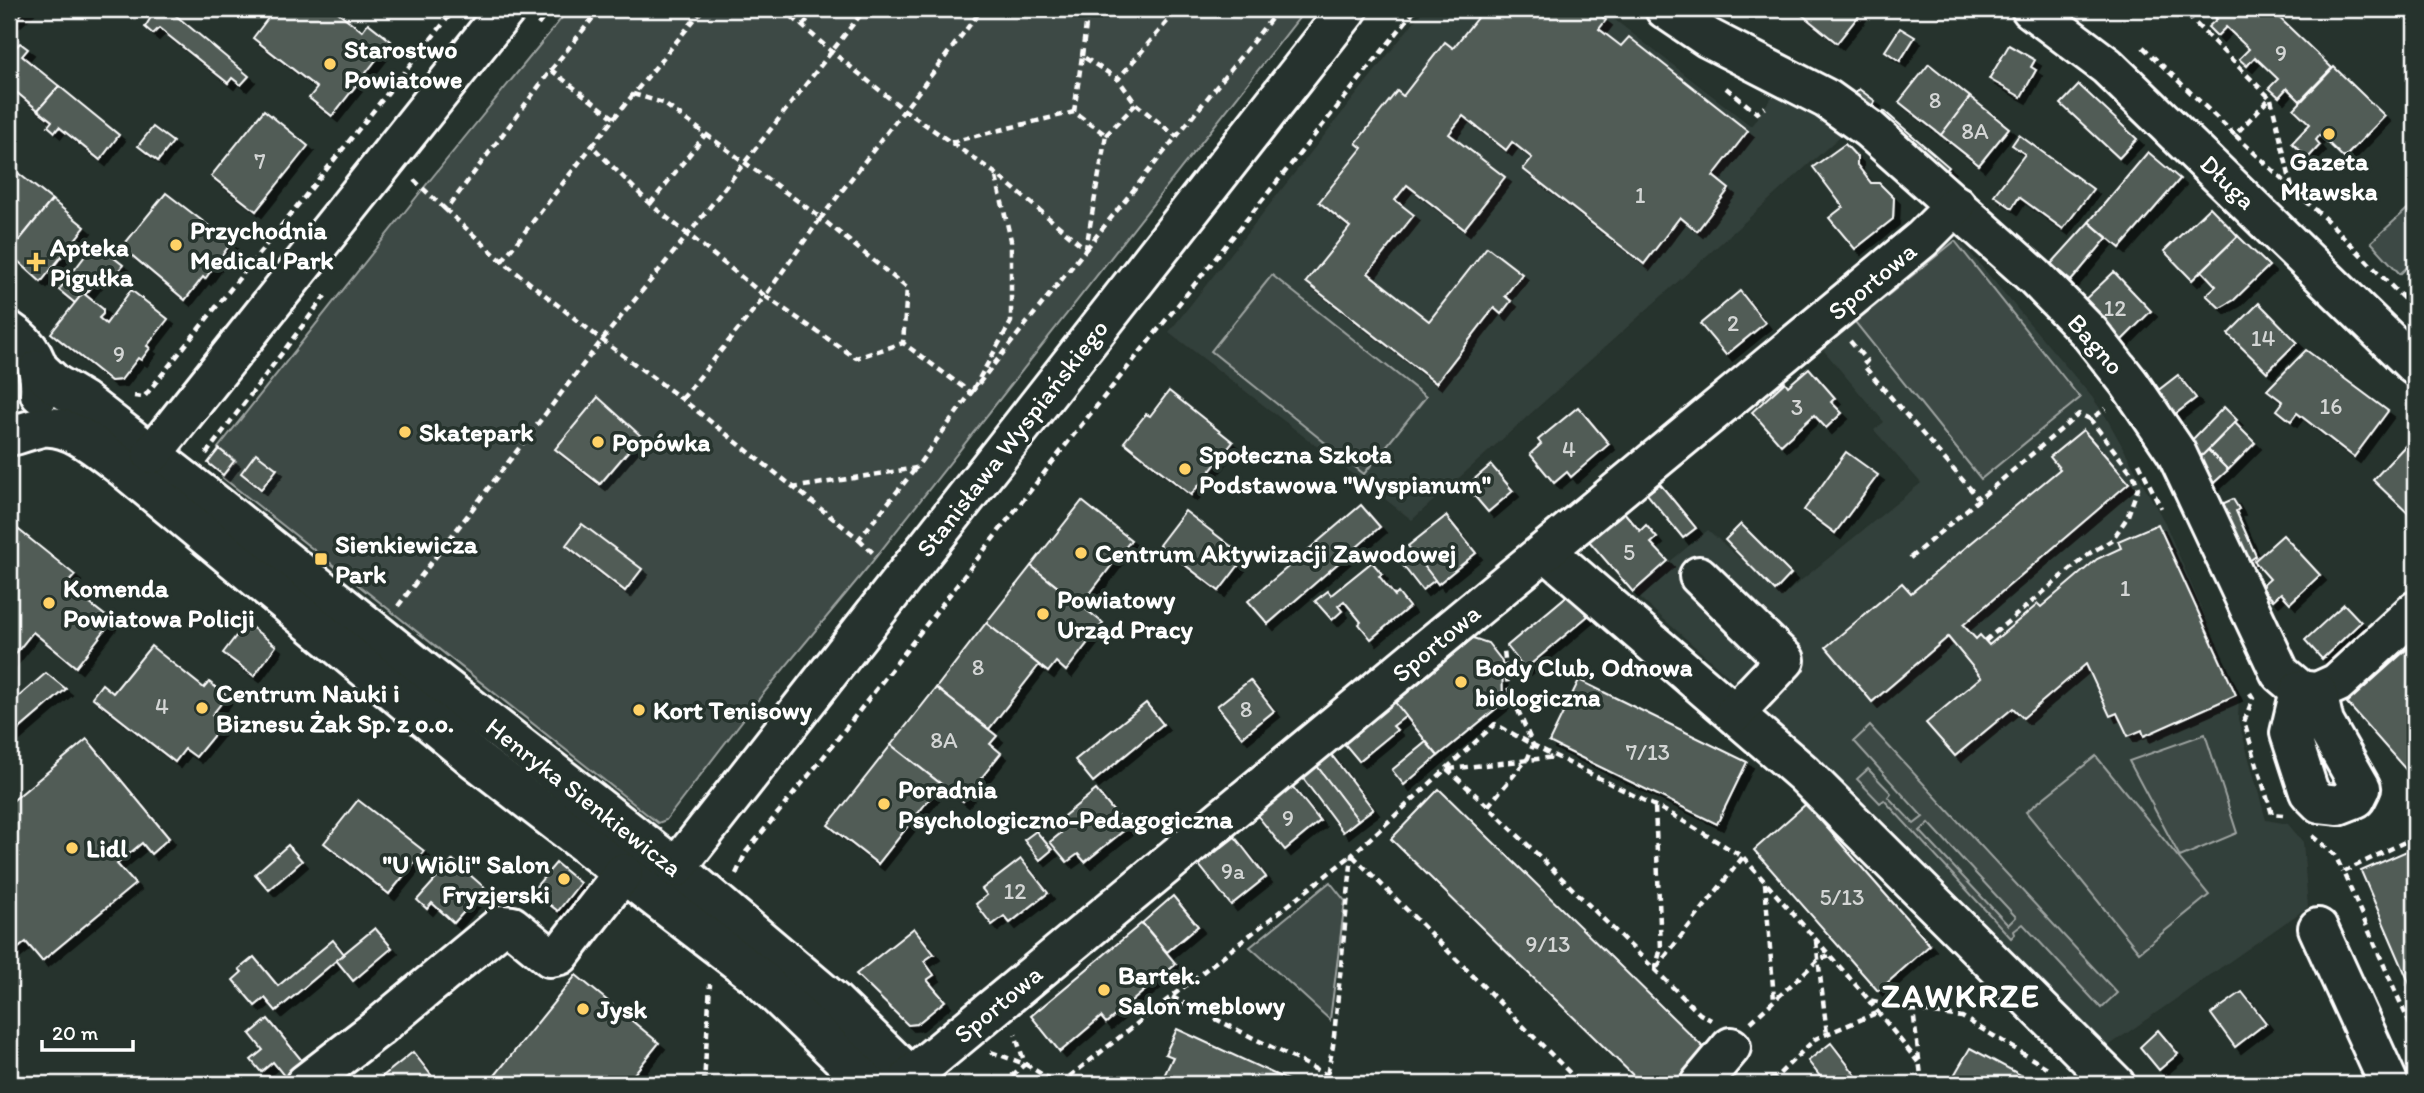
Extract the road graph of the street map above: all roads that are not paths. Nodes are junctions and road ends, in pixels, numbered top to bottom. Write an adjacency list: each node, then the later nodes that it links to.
1 (1348, 9): 15 (street, Stanisława Wyspiańskiego)
2 (1665, 9): 5 (street, Bagno)
3 (2031, 9): 7 (street, Długa)
4 (519, 20): 10 (street)
5 (1956, 205): 11 (street, Sportowa); 13 (street, Bagno)
6 (9, 331): 8 (street, Henryka Sienkiewicza)
7 (2415, 366)
8 (39, 369): 9 (street); 10 (street, Henryka Sienkiewicza)
9 (12, 437): 16 (street, Henryka Sienkiewicza)
10 (145, 449): 15 (street, Henryka Sienkiewicza)
11 (1547, 552): 14 (street); 19 (street, Sportowa)
12 (1699, 576): 14 (street)
13 (2415, 611)
14 (1735, 713): 23 (street)
15 (676, 868): 19 (street, Henryka Sienkiewicza)
16 (623, 873): 20 (street); 21 (street, Henryka Sienkiewicza)
17 (2318, 928): 24 (street)
18 (1732, 1032): 22 (street)
19 (914, 1080)
20 (305, 1084)
21 (869, 1084)
22 (1700, 1084)
23 (2115, 1084)
24 (2389, 1084)

